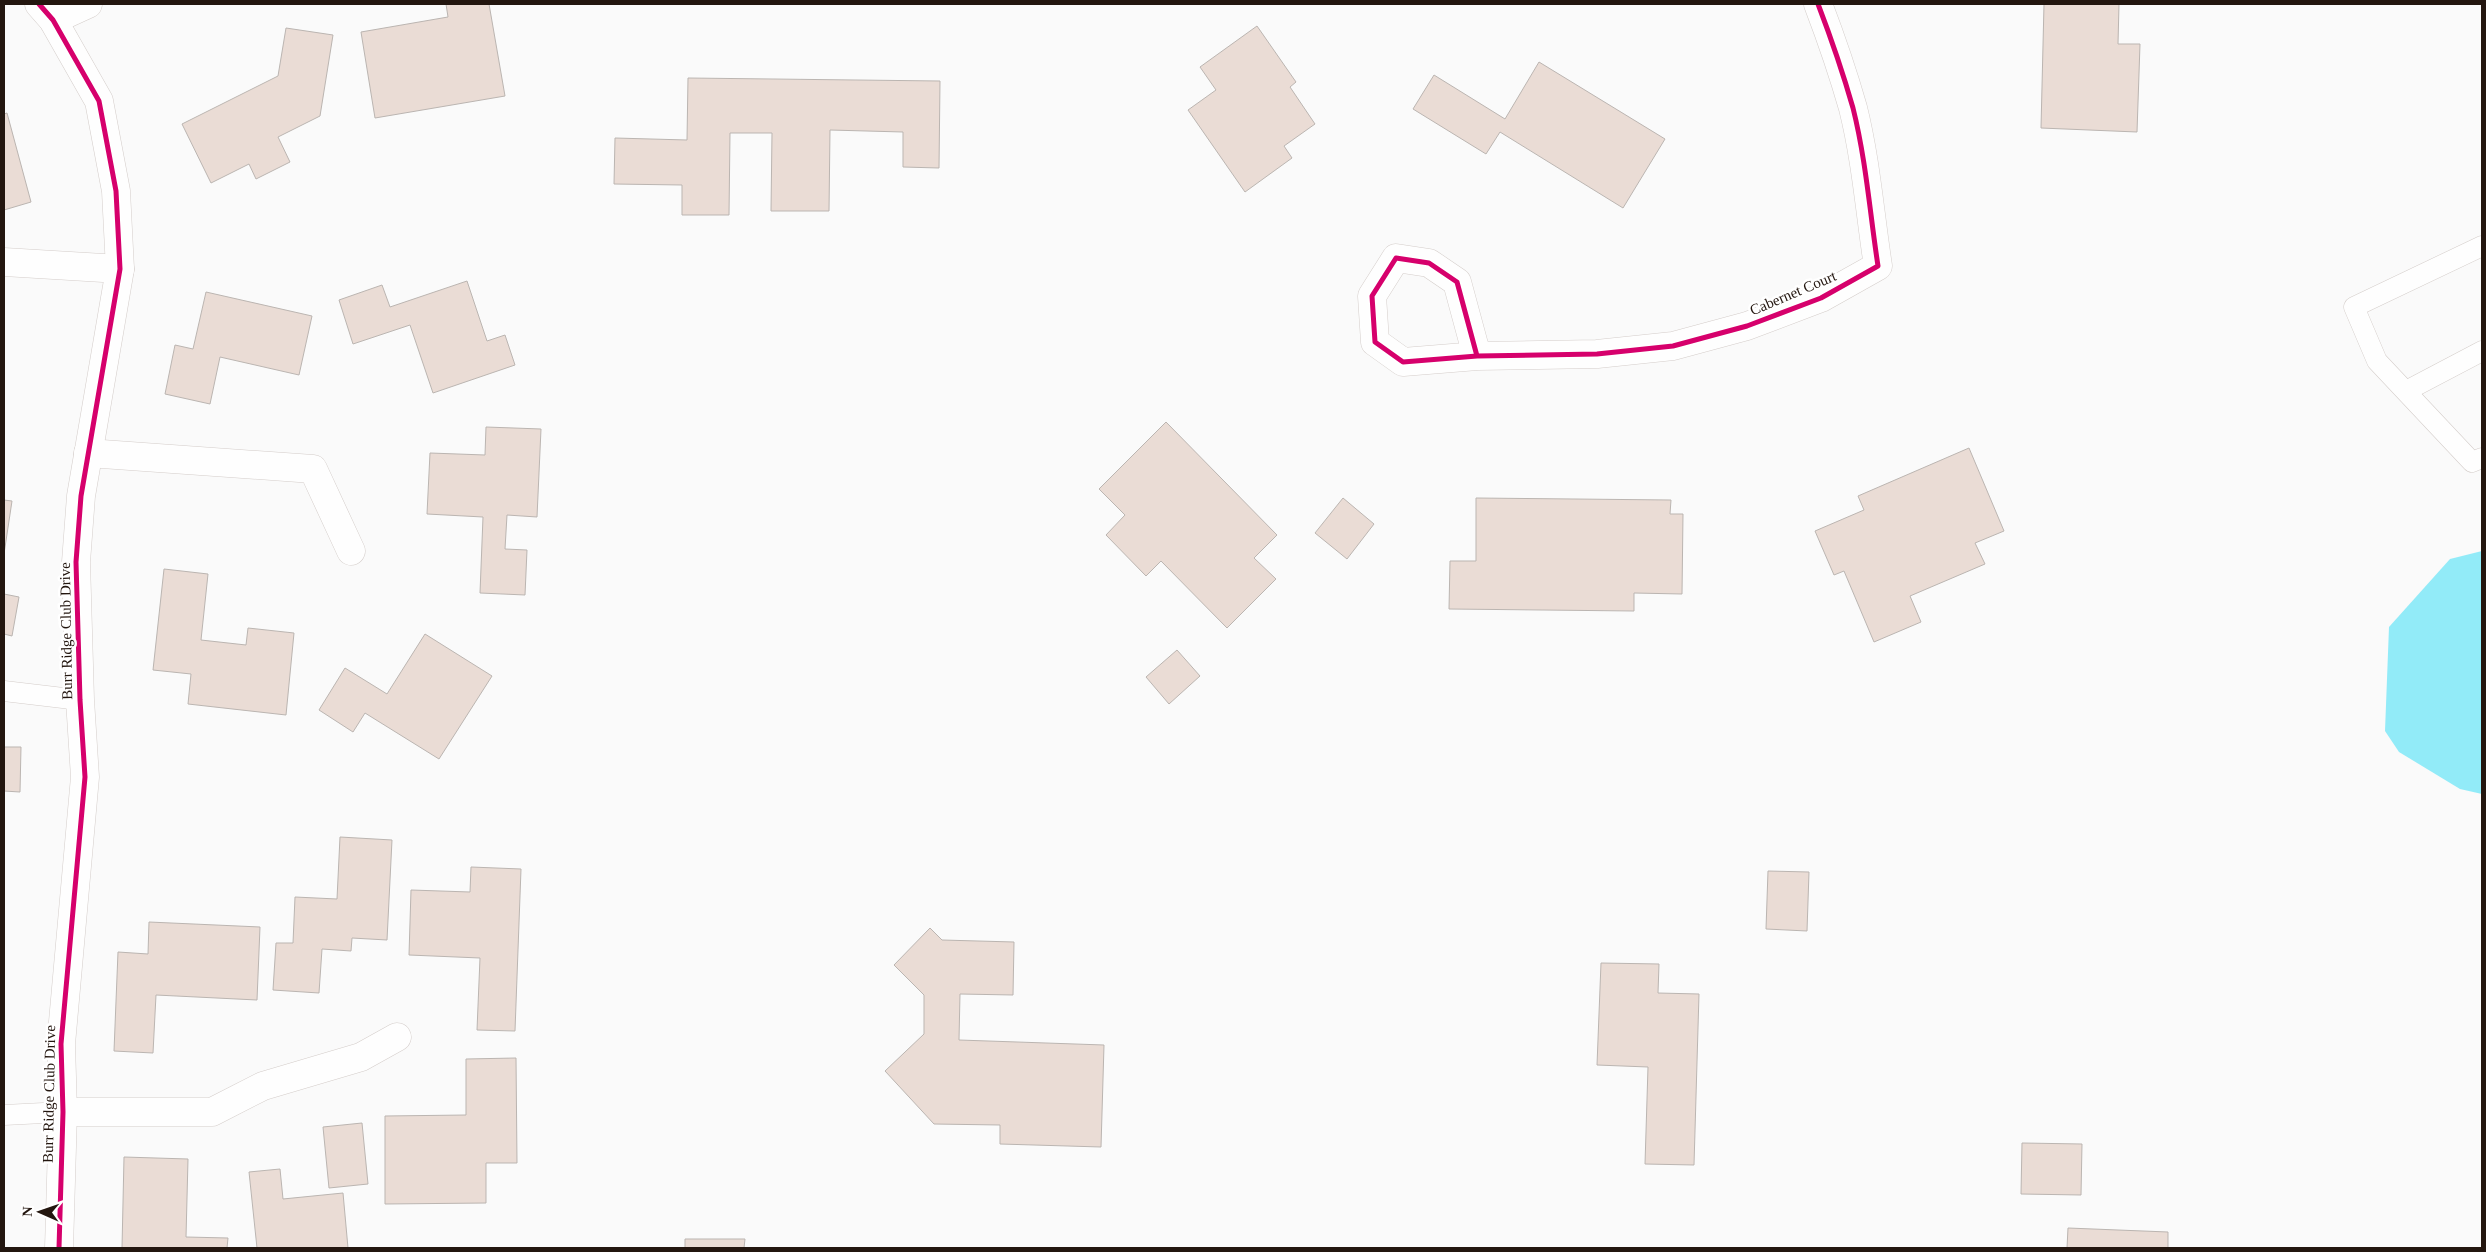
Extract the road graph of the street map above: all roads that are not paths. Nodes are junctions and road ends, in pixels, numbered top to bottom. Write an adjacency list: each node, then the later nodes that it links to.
1 (88, 4): 3 (street)
2 (1818, 4): 8 (street, Cabernet Court)
3 (46, 12): 6 (street, Burr Ridge Club Drive)
4 (2482, 246): 9 (lane)
5 (4, 262): 6 (street)
6 (120, 269): 10 (street, Burr Ridge Club Drive)
7 (2482, 351): 9 (lane)
8 (1477, 356)
9 (2406, 391): 11 (lane)
10 (88, 453): 12 (street); 14 (street, Burr Ridge Club Drive)
11 (2482, 458)
12 (351, 551)
13 (4, 691): 14 (lane)
14 (80, 700): 16 (street, Burr Ridge Club Drive)
15 (397, 1037): 16 (street)
16 (63, 1112): 17 (lane); 18 (street, Burr Ridge Club Drive)
17 (4, 1115)
18 (58, 1248)

